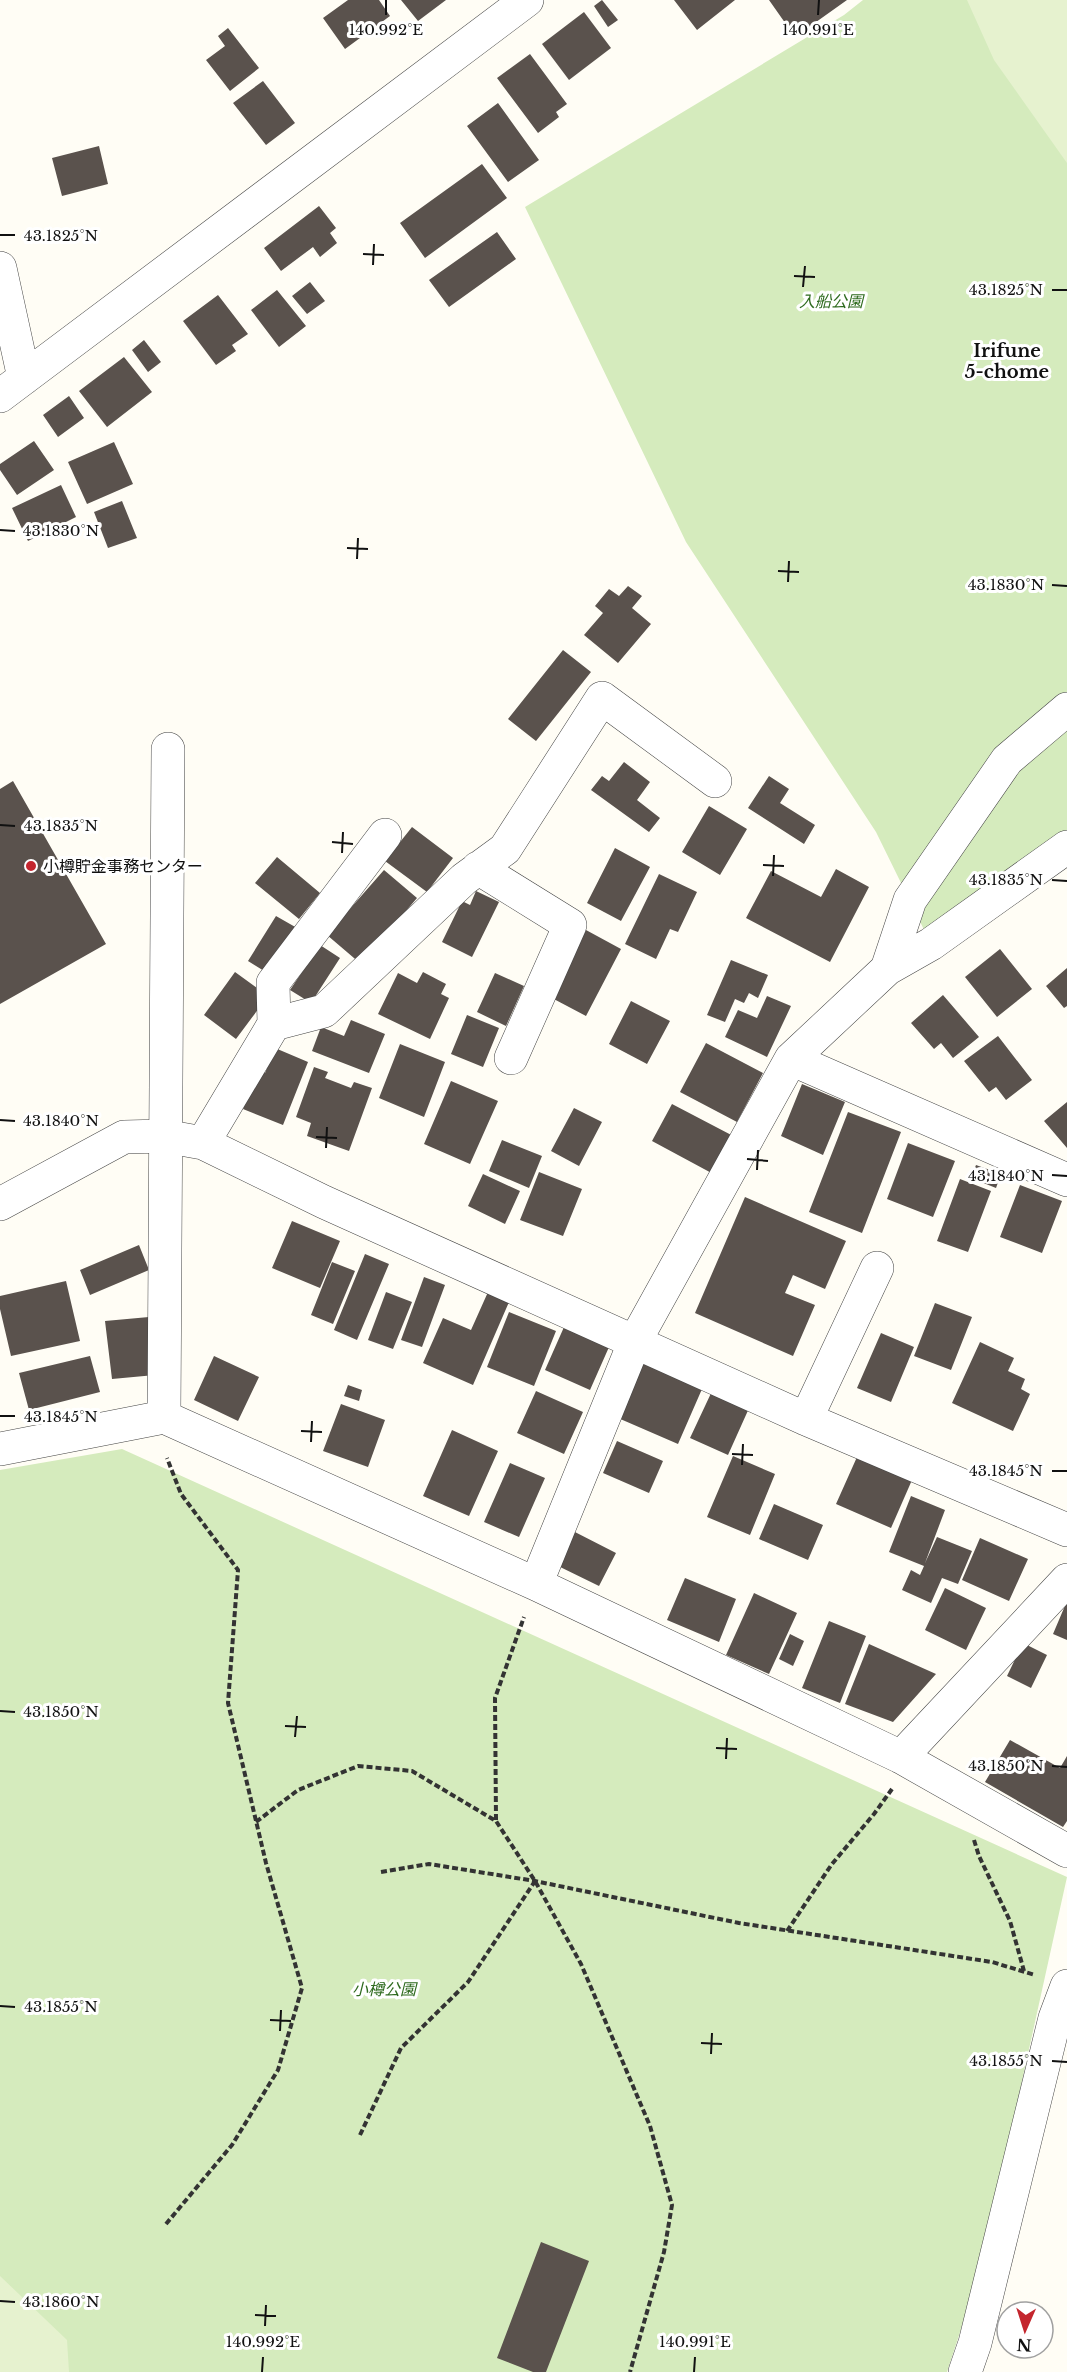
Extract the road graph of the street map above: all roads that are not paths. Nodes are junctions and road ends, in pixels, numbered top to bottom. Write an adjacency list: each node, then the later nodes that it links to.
1 (526, 0): 3 (street)
2 (0, 268): 3 (street)
3 (12, 387)
4 (1067, 709): 10 (street)
5 (168, 749): 14 (street)
6 (715, 781): 9 (street)
7 (385, 835): 11 (street)
8 (1067, 847): 10 (street)
9 (478, 868): 11 (street); 12 (street)
10 (887, 969): 13 (street)
11 (274, 1024): 15 (street)
12 (511, 1058)
13 (791, 1059): 16 (street); 19 (street)
14 (164, 1136): 15 (street); 17 (street); 21 (street)
15 (203, 1143): 19 (street)
16 (1067, 1180)
17 (0, 1204)
18 (877, 1268): 20 (street)
19 (635, 1341): 20 (street); 25 (street)
20 (806, 1419): 23 (street)
21 (170, 1420): 22 (street); 25 (street)
22 (0, 1449)
23 (1067, 1530)
24 (1067, 1580): 26 (street)
25 (536, 1584): 26 (street)
26 (906, 1759): 27 (street)
27 (1067, 1851)
28 (1056, 1982): 29 (street)
29 (964, 2372)

